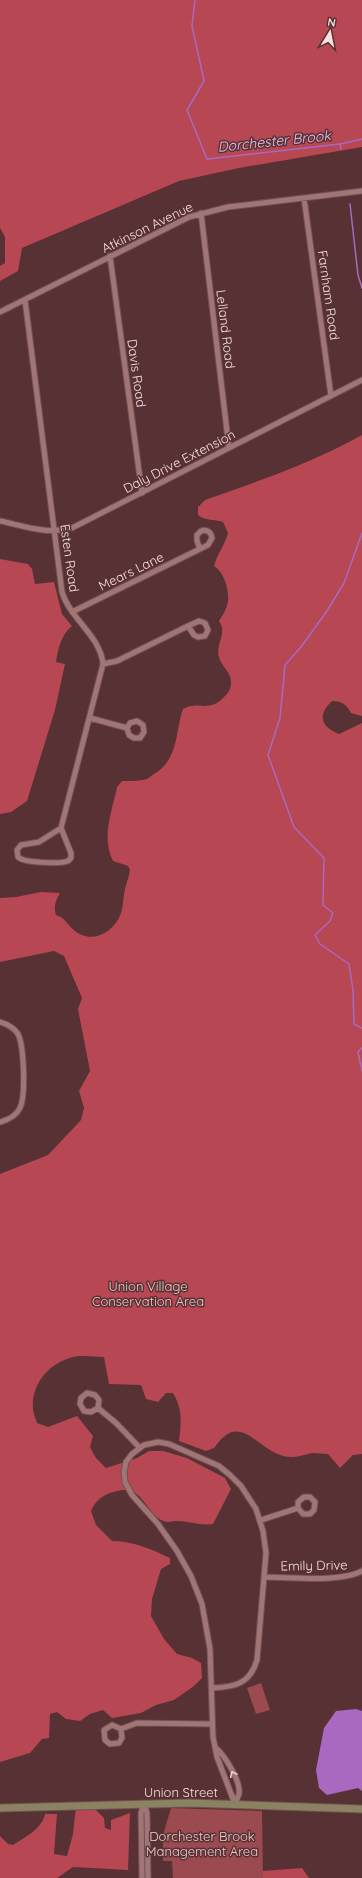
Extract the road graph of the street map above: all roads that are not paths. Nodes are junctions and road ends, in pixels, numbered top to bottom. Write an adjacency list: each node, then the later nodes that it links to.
1 (362, 191): 2 (street, Atkinson Avenue)
2 (304, 198): 3 (street, Atkinson Avenue); 8 (street, Farnham Road)
3 (200, 213): 4 (street, Atkinson Avenue); 9 (street, Lelland Road)
4 (110, 256): 5 (street, Atkinson Avenue); 10 (street, Davis Road)
5 (25, 300): 6 (street, Atkinson Avenue); 12 (street, Esten Road)
6 (0, 312)
7 (362, 380): 8 (street, Daly Drive Extension)
8 (331, 396): 9 (street, Daly Drive Extension)
9 (229, 448): 10 (street, Daly Drive Extension)
10 (142, 493): 12 (street, Daly Drive Extension)
11 (0, 521): 12 (street, Daly Drive Extension)
12 (55, 532): 14 (street, Esten Road)
13 (200, 549): 14 (street, Mears Lane)
14 (72, 612): 16 (street, Esten Road)
15 (188, 626): 16 (street)
16 (103, 664): 17 (street)
17 (90, 718): 18 (street); 19 (street)
18 (128, 728)
19 (61, 828): 19 (street)
20 (0, 1022): 21 (street)
21 (0, 1122)
22 (98, 1408): 23 (street)
23 (139, 1447): 25 (street); 28 (street)
24 (298, 1508): 25 (street)
25 (261, 1520): 27 (street)
26 (362, 1571): 27 (street, Emily Drive)
27 (265, 1577): 28 (street)
28 (212, 1688): 29 (street)
29 (211, 1724): 30 (street); 31 (street)
30 (121, 1729)
31 (216, 1748): 33 (street); 33 (street, one-way to 31)
32 (144, 1803): 33 (main road, Union Street); 34 (main road, Union Street); 36 (street); 37 (street)
33 (235, 1804): 35 (main road, Union Street)
34 (0, 1808)
35 (362, 1809)
36 (142, 1878)
37 (148, 1878)

